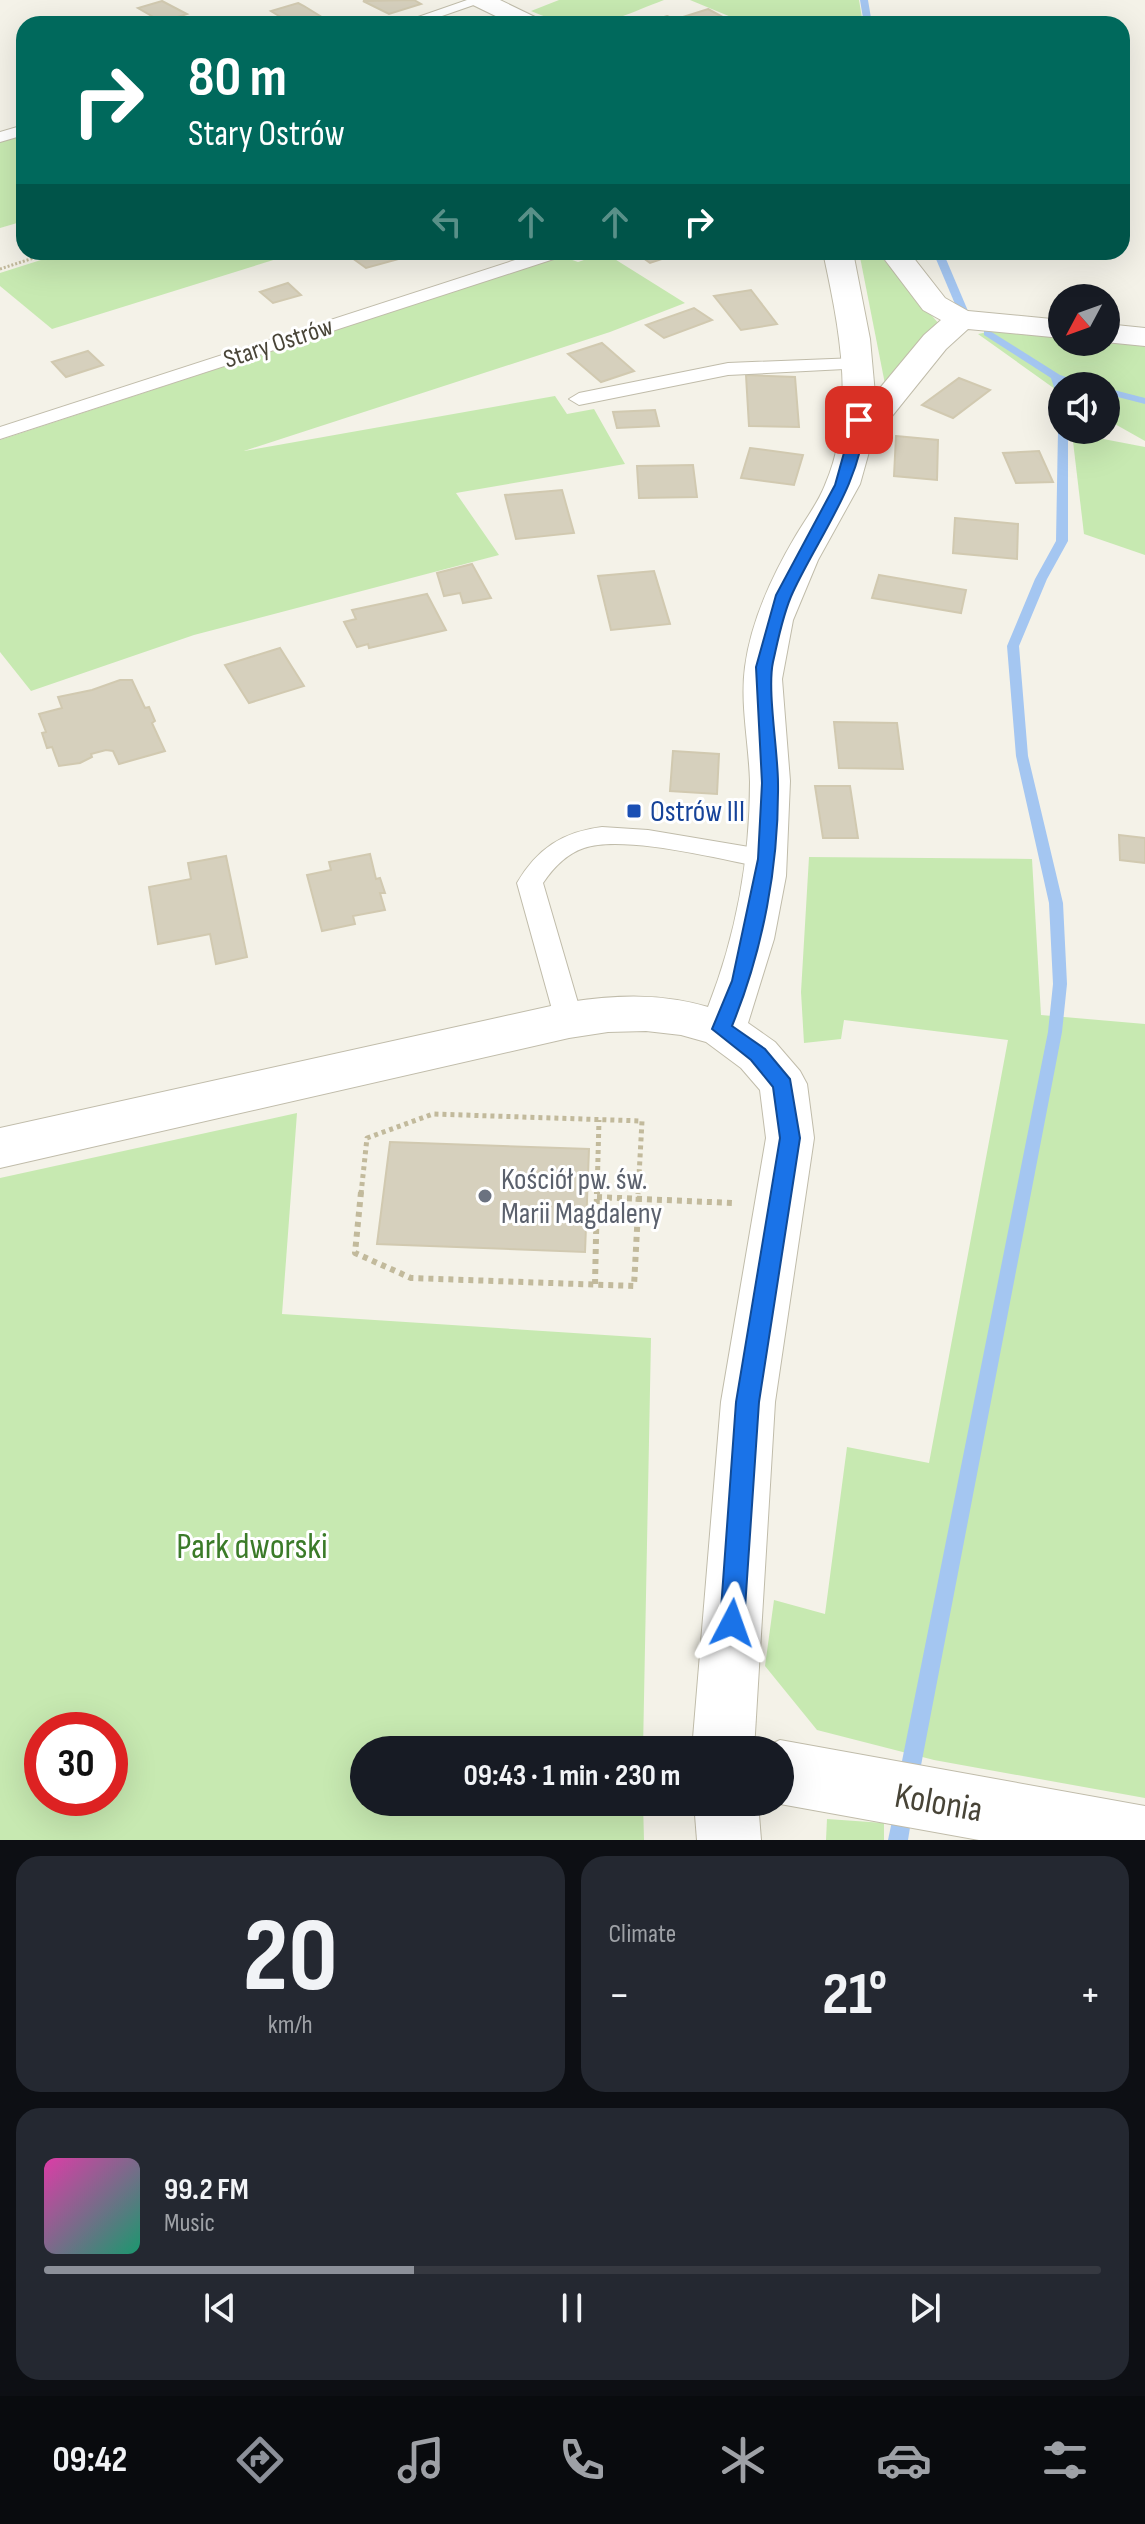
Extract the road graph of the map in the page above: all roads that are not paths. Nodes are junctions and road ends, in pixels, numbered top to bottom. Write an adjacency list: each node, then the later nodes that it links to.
1 (481, 0): 2 (lane); 3 (street)
2 (430, 16)
3 (514, 16)
4 (532, 260): 13 (lane, Stary Ostrów)
5 (840, 260): 11 (street)
6 (900, 260): 7 (street)
7 (961, 319): 8 (street); 14 (street)
8 (1048, 328)
9 (1120, 334): 10 (street)
10 (1145, 337)
11 (857, 364): 12 (lane); 14 (street)
12 (579, 399)
13 (0, 433)
14 (857, 437): 15 (street)
15 (767, 859): 16 (lane); 17 (street)
16 (569, 1020): 17 (street); 18 (street)
17 (722, 1029): 19 (street)
18 (0, 1148)
19 (724, 1736)
20 (794, 1775): 22 (street, Kolonia)
21 (727, 1816): 23 (street)
22 (1145, 1838)
23 (729, 1840)

